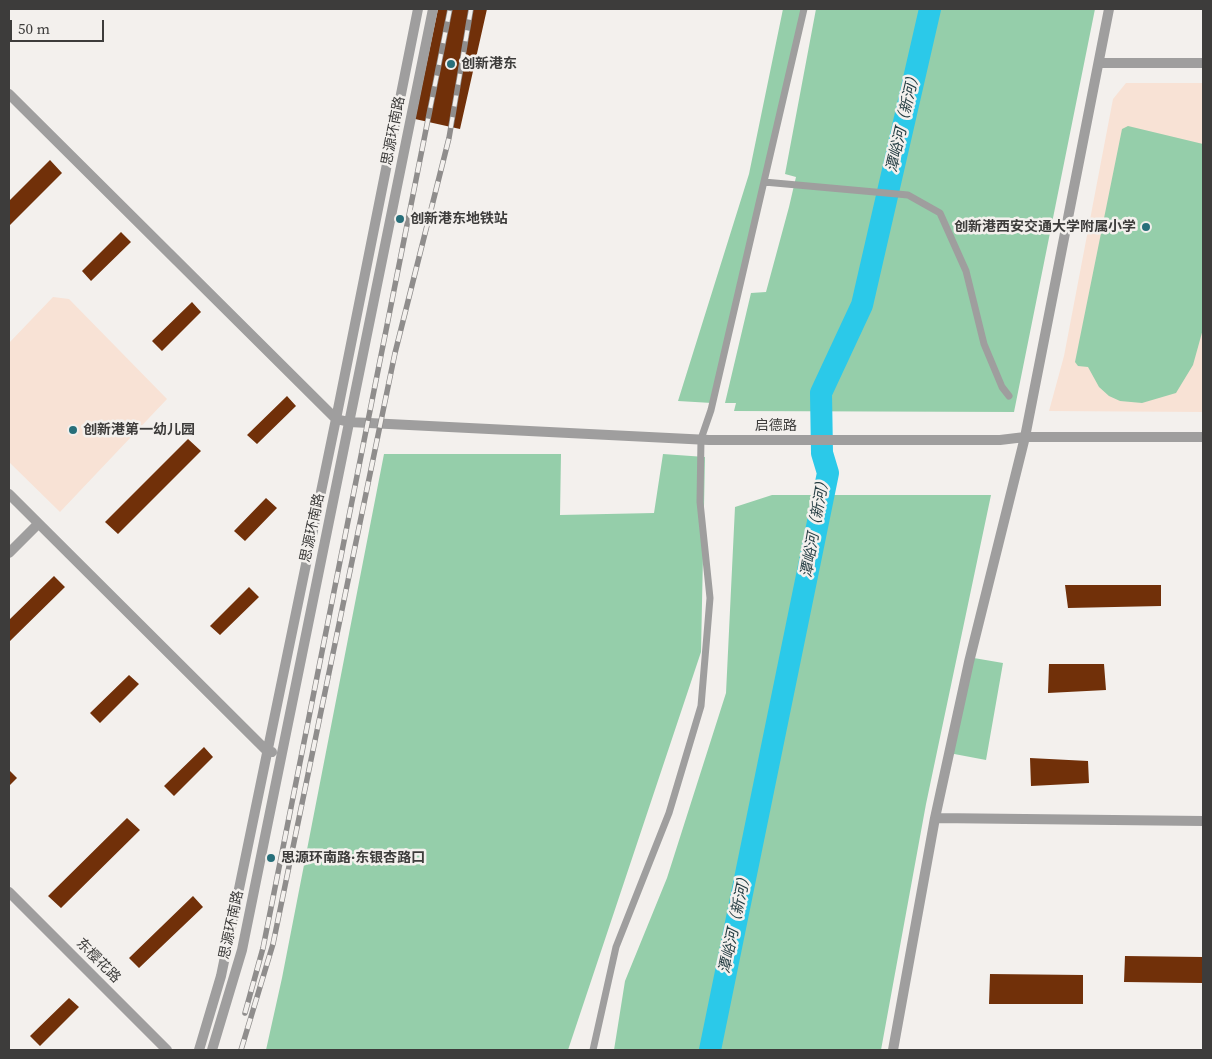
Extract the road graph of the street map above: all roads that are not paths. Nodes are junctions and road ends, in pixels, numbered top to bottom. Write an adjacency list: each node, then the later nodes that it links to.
1 (418, 9): 10 (street, 思源环南路)
2 (432, 9): 11 (street, 思源环南路)
3 (804, 9): 8 (lane)
4 (1109, 9): 5 (street)
5 (1100, 63): 6 (street); 12 (street)
6 (1203, 63)
7 (9, 94): 10 (street)
8 (764, 182): 9 (lane); 14 (lane)
9 (1009, 396)
10 (336, 419): 11 (street, 启德路); 18 (street, 思源环南路)
11 (349, 422): 14 (street, 启德路); 19 (street, 思源环南路)
12 (1024, 436): 13 (street, 启德路); 14 (street, 启德路); 20 (street)
13 (1203, 438)
14 (705, 440): 26 (lane)
15 (9, 494): 16 (street)
16 (38, 524): 17 (street); 18 (street)
17 (9, 553)
18 (267, 751): 19 (street); 24 (street, 思源环南路)
19 (280, 754): 25 (street, 思源环南路)
20 (935, 818): 21 (street); 27 (street)
21 (1203, 821)
22 (9, 892): 23 (street, 东樱花路)
23 (167, 1050)
24 (199, 1050)
25 (212, 1050)
26 (593, 1050)
27 (893, 1050)

